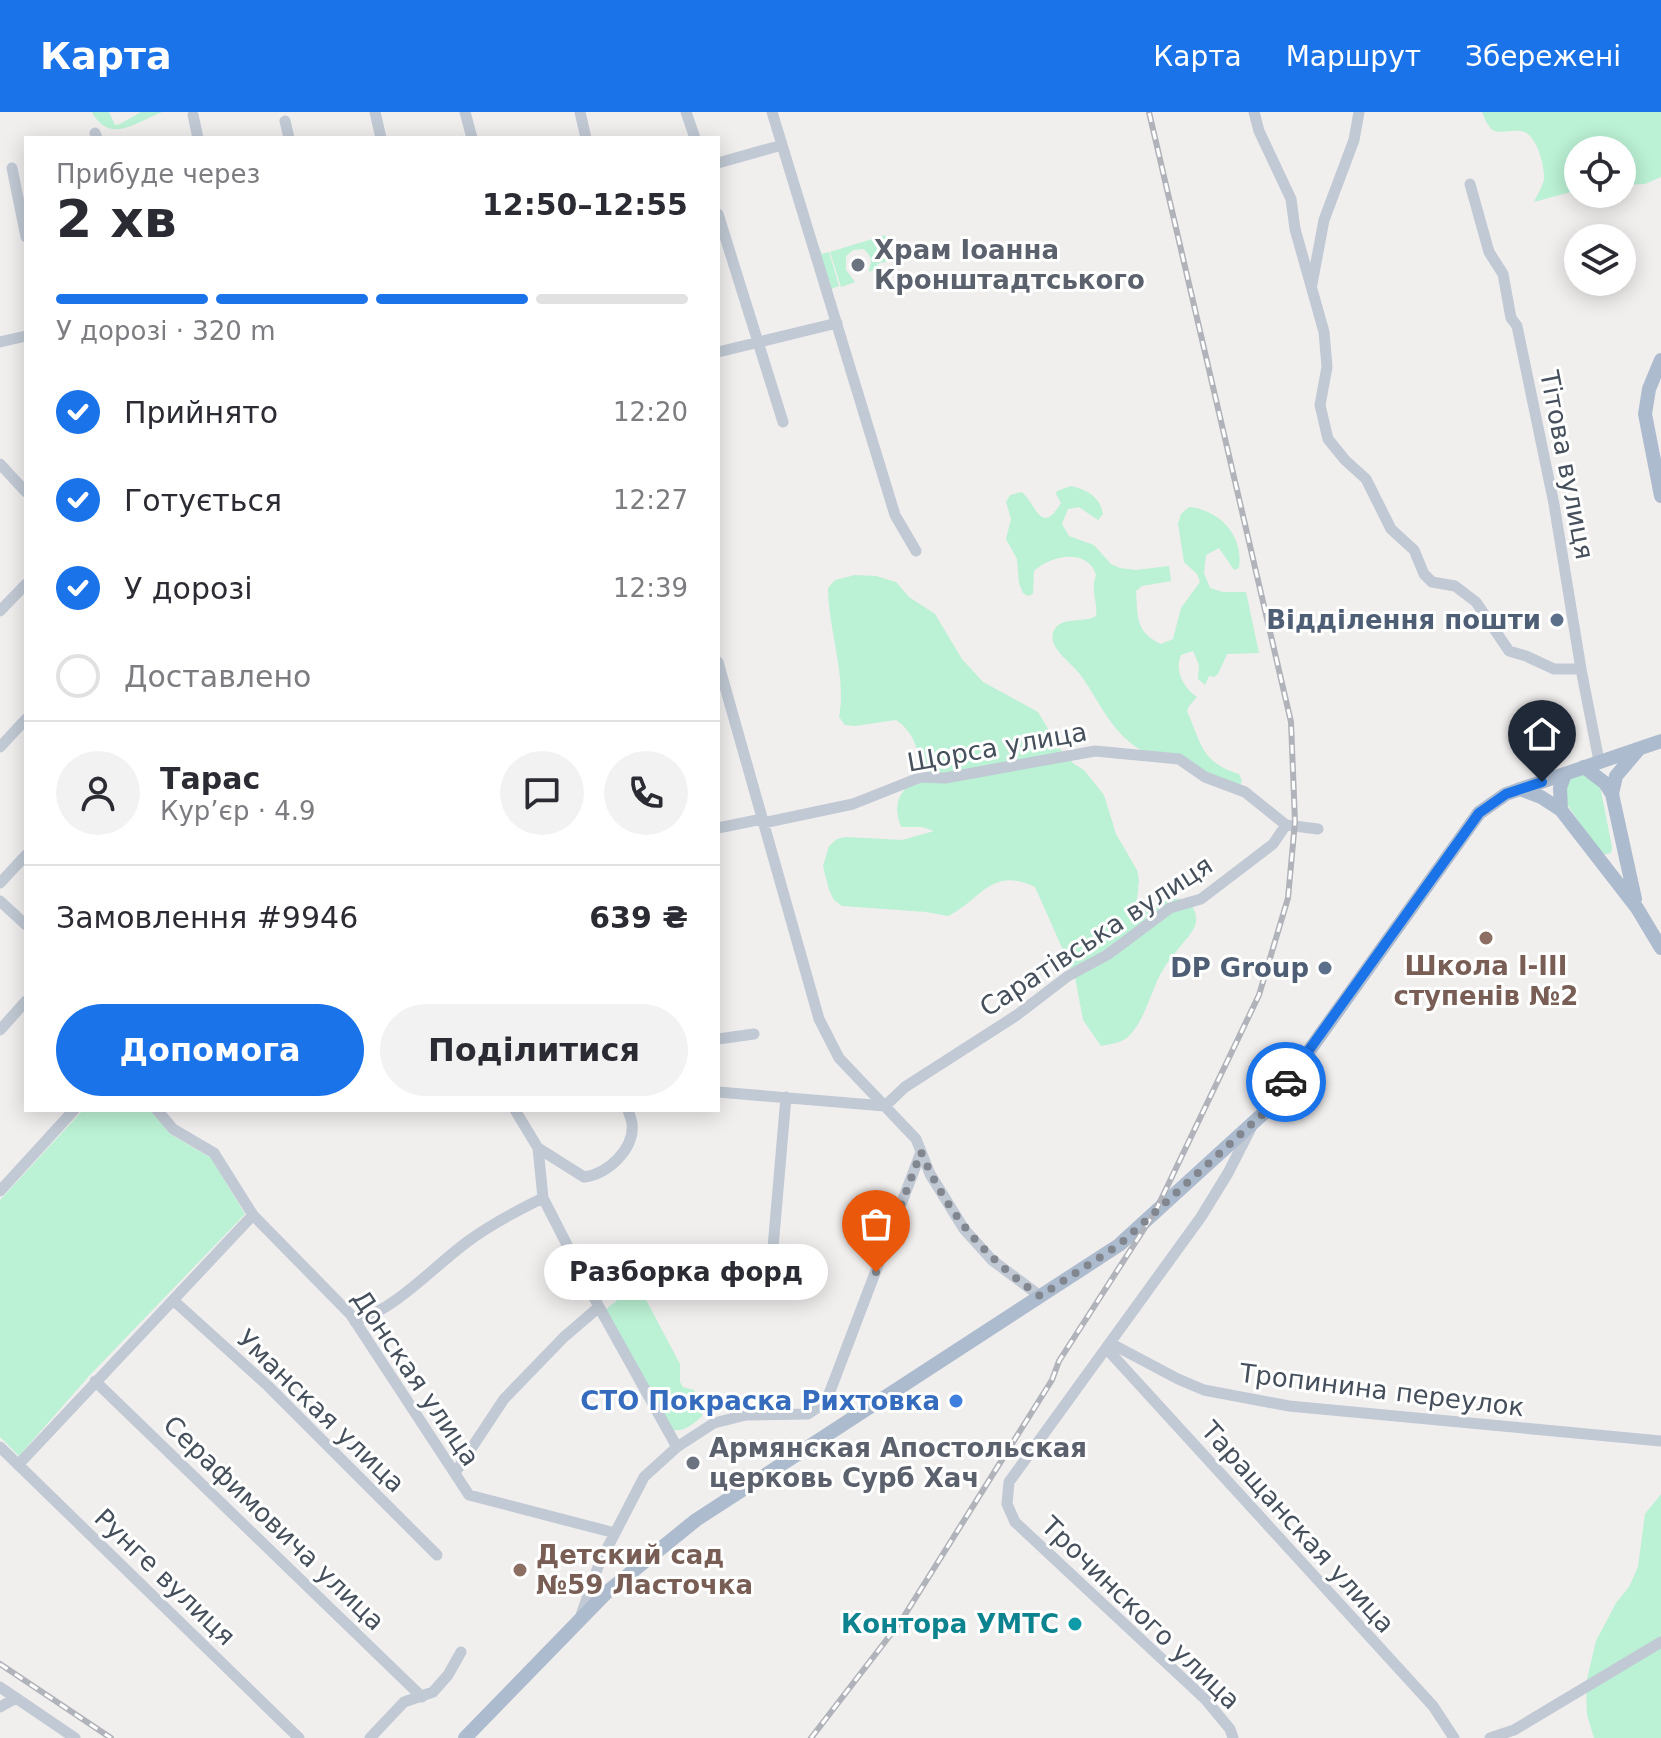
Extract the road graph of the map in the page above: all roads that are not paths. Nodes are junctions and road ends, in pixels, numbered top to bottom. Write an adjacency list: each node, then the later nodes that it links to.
1 (375, 112): 12 (street)
2 (465, 112): 13 (street)
3 (580, 112): 14 (street)
4 (686, 112): 15 (street)
5 (772, 112): 16 (street)
6 (1254, 112): 22 (street)
7 (1359, 112): 22 (street)
8 (193, 115): 10 (street)
9 (285, 121): 11 (street)
10 (198, 136)
11 (289, 136)
12 (381, 136)
13 (471, 136)
14 (586, 136)
15 (694, 136)
16 (782, 145): 17 (street); 23 (street)
17 (720, 162)
18 (12, 168): 21 (street)
19 (1470, 184): 37 (street, Тітова вулиця)
20 (720, 221): 26 (street)
21 (24, 227)
22 (1311, 286): 37 (street)
23 (837, 323): 26 (street); 33 (street)
24 (24, 336): 25 (street)
25 (0, 342)
26 (756, 342): 27 (street); 29 (street)
27 (720, 351)
28 (1661, 360): 32 (main road)
29 (783, 422)
30 (1, 468): 31 (street)
31 (24, 490)
32 (1661, 496)
33 (916, 551)
34 (24, 586): 35 (street)
35 (0, 611)
36 (720, 669): 48 (street)
37 (1581, 669): 42 (street, Тітова вулиця)
38 (24, 721): 40 (street)
39 (1661, 741): 41 (main road)
40 (0, 747)
41 (1639, 749): 42 (main road); 46 (main road)
42 (1599, 761): 43 (main road)
43 (1584, 767): 44 (main road); 46 (main road)
44 (1565, 774): 45 (main road); 47 (main road)
45 (1520, 789): 47 (main road); 71 (main road)
46 (1612, 794): 52 (main road)
47 (1561, 810): 54 (main road)
48 (762, 821): 49 (street, Щорса улица); 50 (street, Щорса улица); 66 (street)
49 (1286, 825): 51 (street); 66 (street, Саратівська вулиця)
50 (720, 828)
51 (1318, 829)
52 (1624, 854): 54 (main road); 57 (main road)
53 (24, 857): 55 (street)
54 (1603, 863): 57 (main road)
55 (0, 883)
56 (0, 901): 58 (street)
57 (1637, 908): 59 (main road)
58 (24, 923)
59 (1661, 948)
60 (24, 1003): 61 (street)
61 (0, 1030)
62 (754, 1034): 63 (street)
63 (720, 1039)
64 (720, 1092): 65 (street)
65 (786, 1097): 66 (street); 77 (street)
66 (885, 1106): 73 (street)
67 (72, 1112): 74 (street)
68 (159, 1112): 76 (street, Донская улица)
69 (516, 1112): 72 (street)
70 (629, 1112): 72 (street)
71 (1255, 1121): 78 (main road); 82 (street, Трочинского улица)
72 (538, 1148): 75 (street)
73 (921, 1152): 78 (street); 86 (street)
74 (0, 1191)
75 (543, 1198): 80 (street); 81 (street)
76 (253, 1215): 79 (street); 81 (street, Донская улица)
77 (772, 1259)
78 (1040, 1296): 91 (main road)
79 (173, 1300): 83 (street); 90 (street, Уманская улица)
80 (599, 1307): 86 (street); 88 (street)
81 (355, 1322): 88 (street, Донская улица)
82 (1108, 1346): 84 (street, Тропинина переулок); 102 (street, Трочинского улица); 103 (street, Таращанская улица)
83 (95, 1381): 87 (street); 95 (street, Серафимовича улица)
84 (1661, 1441)
85 (0, 1447): 87 (street, Рунге вулиця)
86 (677, 1447): 89 (street)
87 (18, 1465): 99 (street, Рунге вулиця)
88 (455, 1473): 89 (street, Донская улица)
89 (615, 1533): 91 (street)
90 (437, 1555)
91 (580, 1618): 101 (main road)
92 (1661, 1642): 104 (street)
93 (461, 1652): 95 (street)
94 (0, 1687): 96 (street)
95 (422, 1697): 100 (street)
96 (16, 1698): 97 (street); 98 (street)
97 (0, 1707)
98 (75, 1738)
99 (299, 1738)
100 (370, 1738)
101 (465, 1738)
102 (1233, 1738)
103 (1454, 1738)
104 (1490, 1738)

